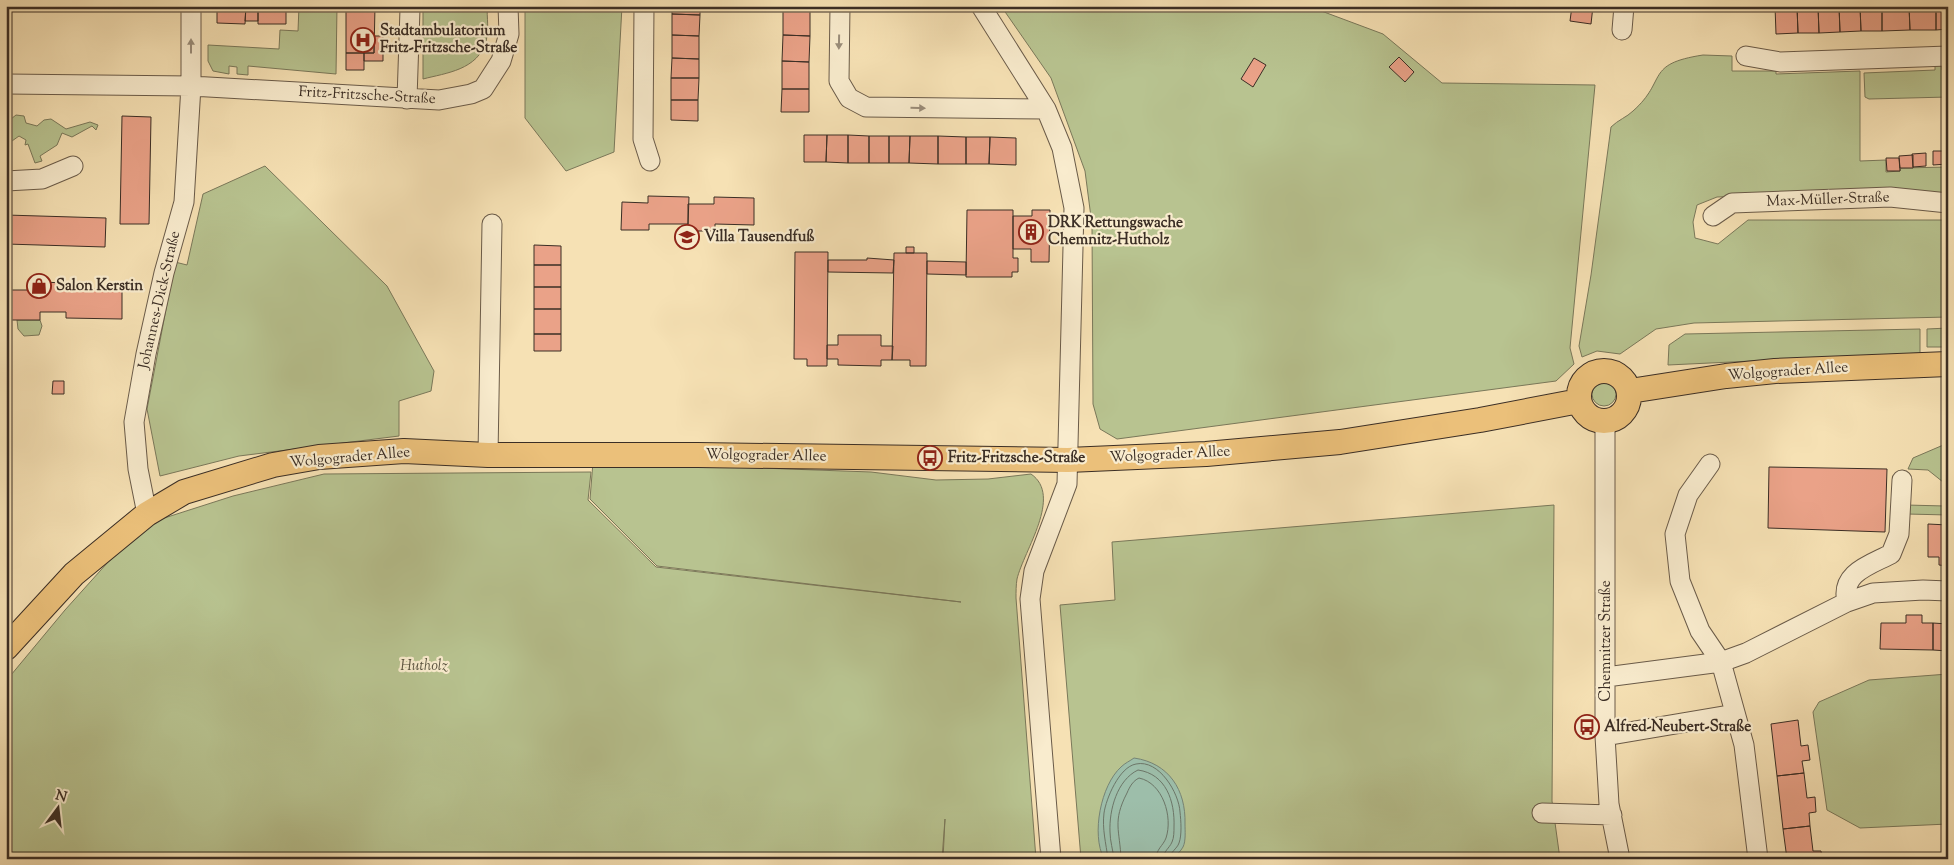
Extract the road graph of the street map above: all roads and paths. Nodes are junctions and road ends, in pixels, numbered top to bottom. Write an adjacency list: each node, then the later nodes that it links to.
1 (191, 6): 12 (street, Johannes-Dick-Straße, one-way to 1)
2 (508, 6): 13 (street, Fritz-Fritzsche-Straße)
3 (644, 6): 15 (street)
4 (840, 6): 14 (street, one-way to 14)
5 (981, 6): 14 (street)
6 (1624, 6): 8 (street)
7 (410, 8): 13 (street)
8 (1622, 30)
9 (1746, 56): 10 (street)
10 (1948, 56)
11 (6, 84): 12 (street)
12 (191, 86): 13 (street, Fritz-Fritzsche-Straße); 29 (street, Johannes-Dick-Straße)
13 (407, 99)
14 (1046, 109): 26 (street)
15 (650, 161)
16 (73, 166): 17 (street)
17 (6, 181)
18 (1948, 203): 19 (street, Max-Müller-Straße)
19 (1713, 216)
20 (492, 224): 25 (street)
21 (1948, 364): 22 (main road, Wolgograder Allee)
22 (1630, 391): 23 (main road); 24 (main road)
23 (1579, 401): 24 (main road); 26 (main road, Wolgograder Allee)
24 (1604, 422): 34 (street, Chemnitzer Straße)
25 (488, 455): 26 (main road, Wolgograder Allee); 29 (main road, Wolgograder Allee)
26 (1068, 460): 39 (street)
27 (1710, 464): 33 (street)
28 (1902, 480): 31 (street)
29 (147, 514): 32 (main road, Wolgograder Allee)
30 (1948, 591): 31 (street)
31 (1847, 602): 33 (street)
32 (6, 648)
33 (1722, 662): 34 (street); 35 (street)
34 (1606, 677): 36 (street, Chemnitzer Straße)
35 (1735, 714): 36 (street); 41 (street)
36 (1605, 736): 38 (street, Chemnitzer Straße)
37 (1542, 812): 38 (street)
38 (1612, 815): 40 (street, Chemnitzer Straße)
39 (1051, 859)
40 (1620, 859)
41 (1758, 859)

